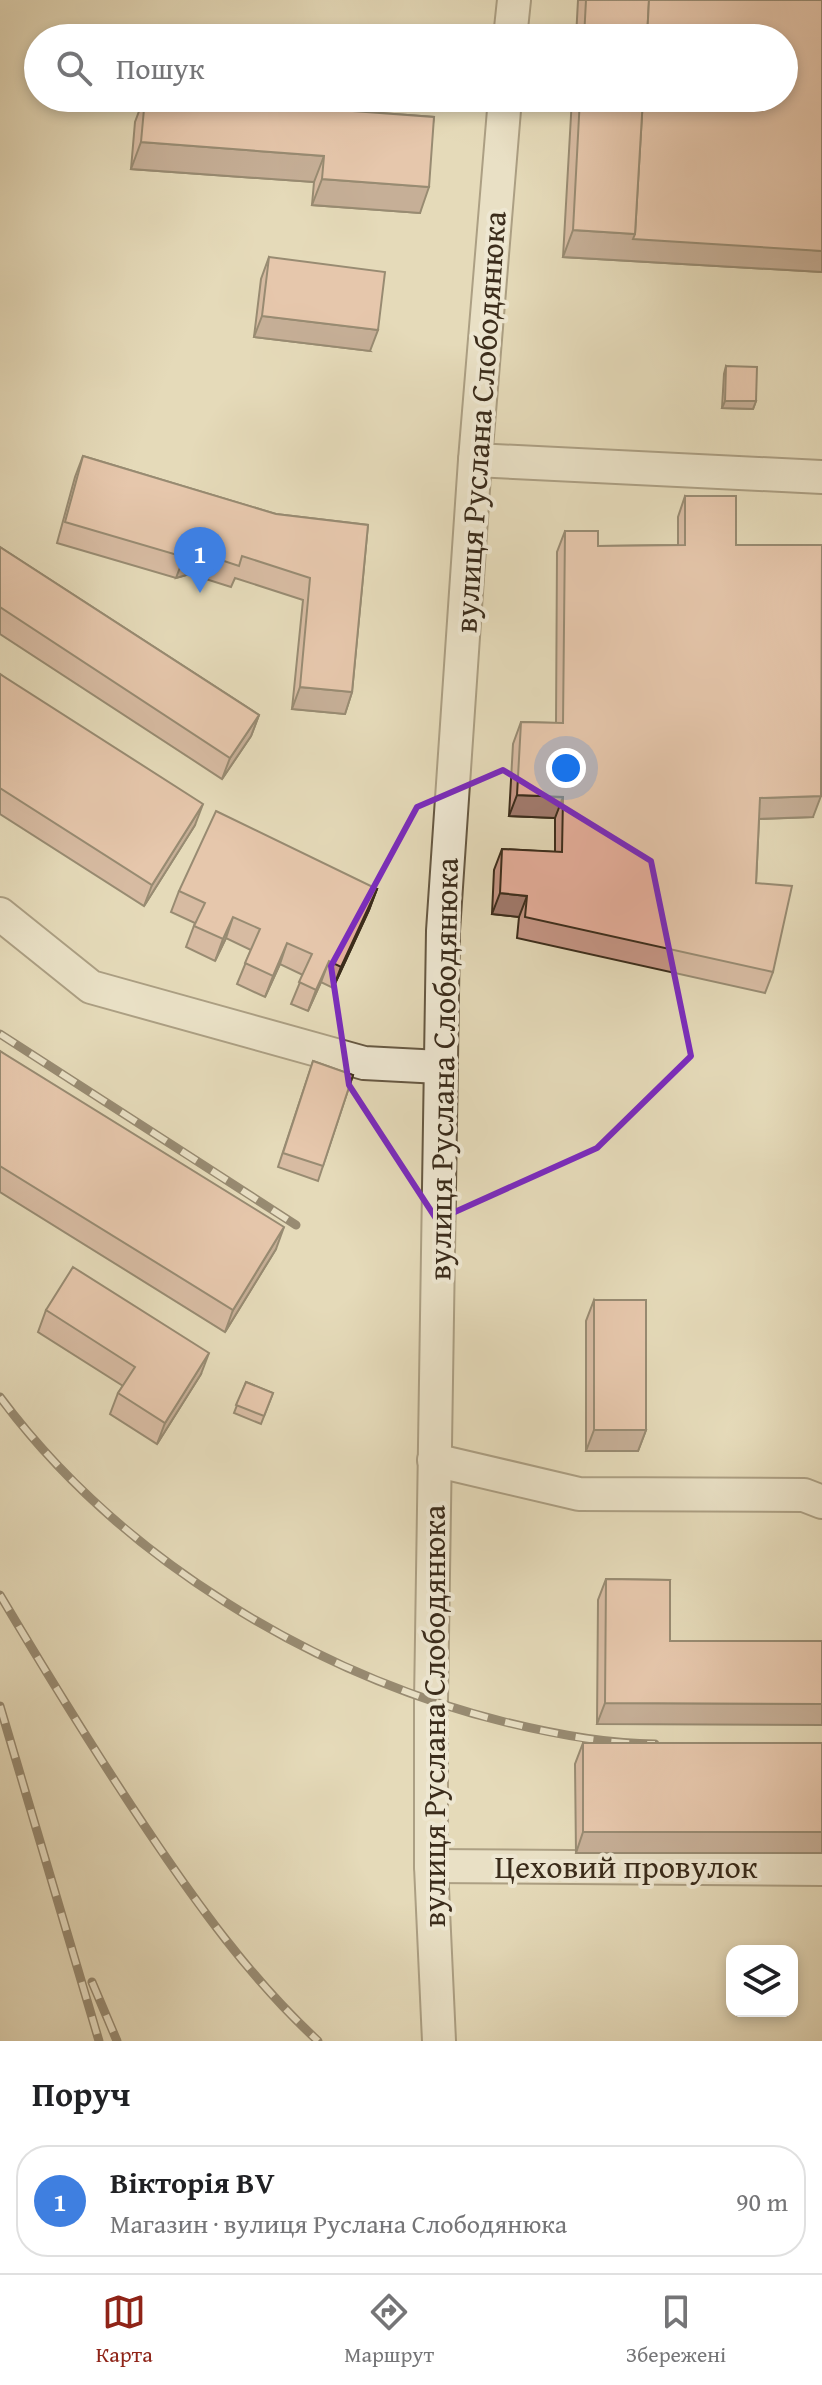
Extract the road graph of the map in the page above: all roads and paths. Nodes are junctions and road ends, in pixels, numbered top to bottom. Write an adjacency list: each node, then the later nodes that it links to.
1 (514, 0): 2 (street)
2 (511, 24)
3 (504, 112): 4 (street, вулиця Руслана Слободянюка)
4 (475, 460): 5 (street); 7 (street, вулиця Руслана Слободянюка)
5 (822, 477)
6 (0, 914): 7 (street)
7 (440, 1067): 8 (street, вулиця Руслана Слободянюка)
8 (434, 1460): 9 (street); 10 (street, вулиця Руслана Слободянюка)
9 (822, 1502)
10 (431, 1866): 11 (street, Цеховий провулок); 12 (street, вулиця Руслана Слободянюка)
11 (822, 1869)
12 (439, 2041)

